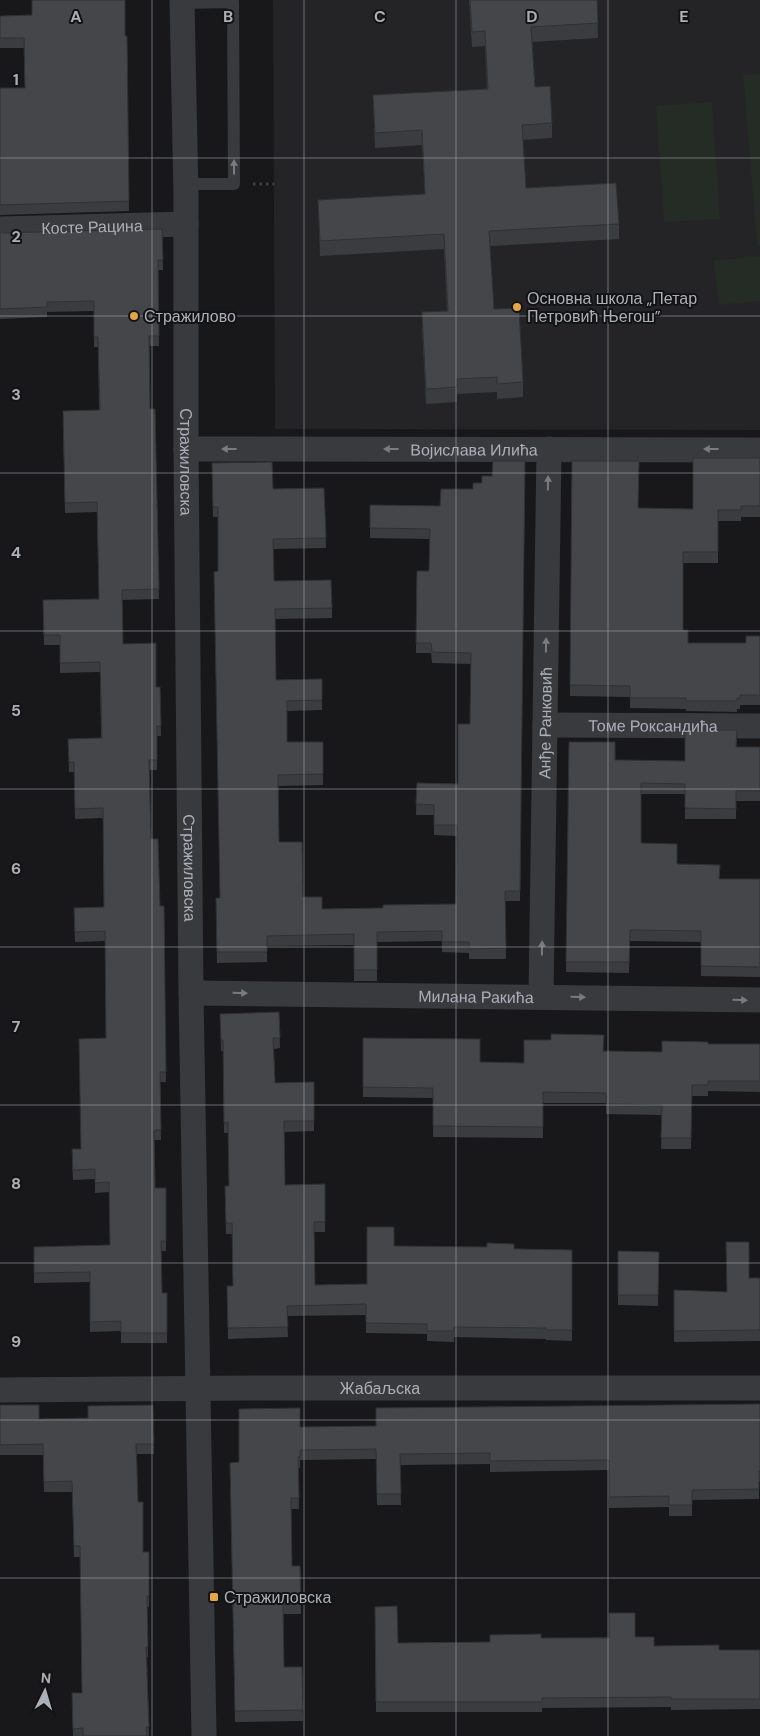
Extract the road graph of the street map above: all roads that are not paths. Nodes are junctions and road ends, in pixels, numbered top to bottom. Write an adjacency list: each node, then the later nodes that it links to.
1 (182, 2): 2 (street, Стражиловска); 2 (lane, one-way to 1)
2 (186, 184): 3 (street, Стражиловска)
3 (186, 224): 4 (street, Косте Рацина); 5 (street, Стражиловска)
4 (0, 229)
5 (186, 449): 6 (street, Војислава Илића, one-way to 5); 10 (street, Стражиловска)
6 (549, 449): 7 (street, Војислава Илића, one-way to 6); 8 (street, Анђе Ранковић, one-way to 6)
7 (760, 450)
8 (545, 725): 9 (street, Томе Роксандића); 11 (street, Анђе Ранковић, one-way to 8)
9 (760, 726)
10 (192, 992): 11 (street, Милана Ракића, one-way to 11); 13 (street, Стражиловска)
11 (542, 997): 12 (street, Милана Ракића, one-way to 12)
12 (760, 1000)
13 (198, 1388): 14 (street, Жабаљска); 15 (street, Жабаљска); 16 (street, Стражиловска)
14 (760, 1388)
15 (0, 1390)
16 (204, 1736)

